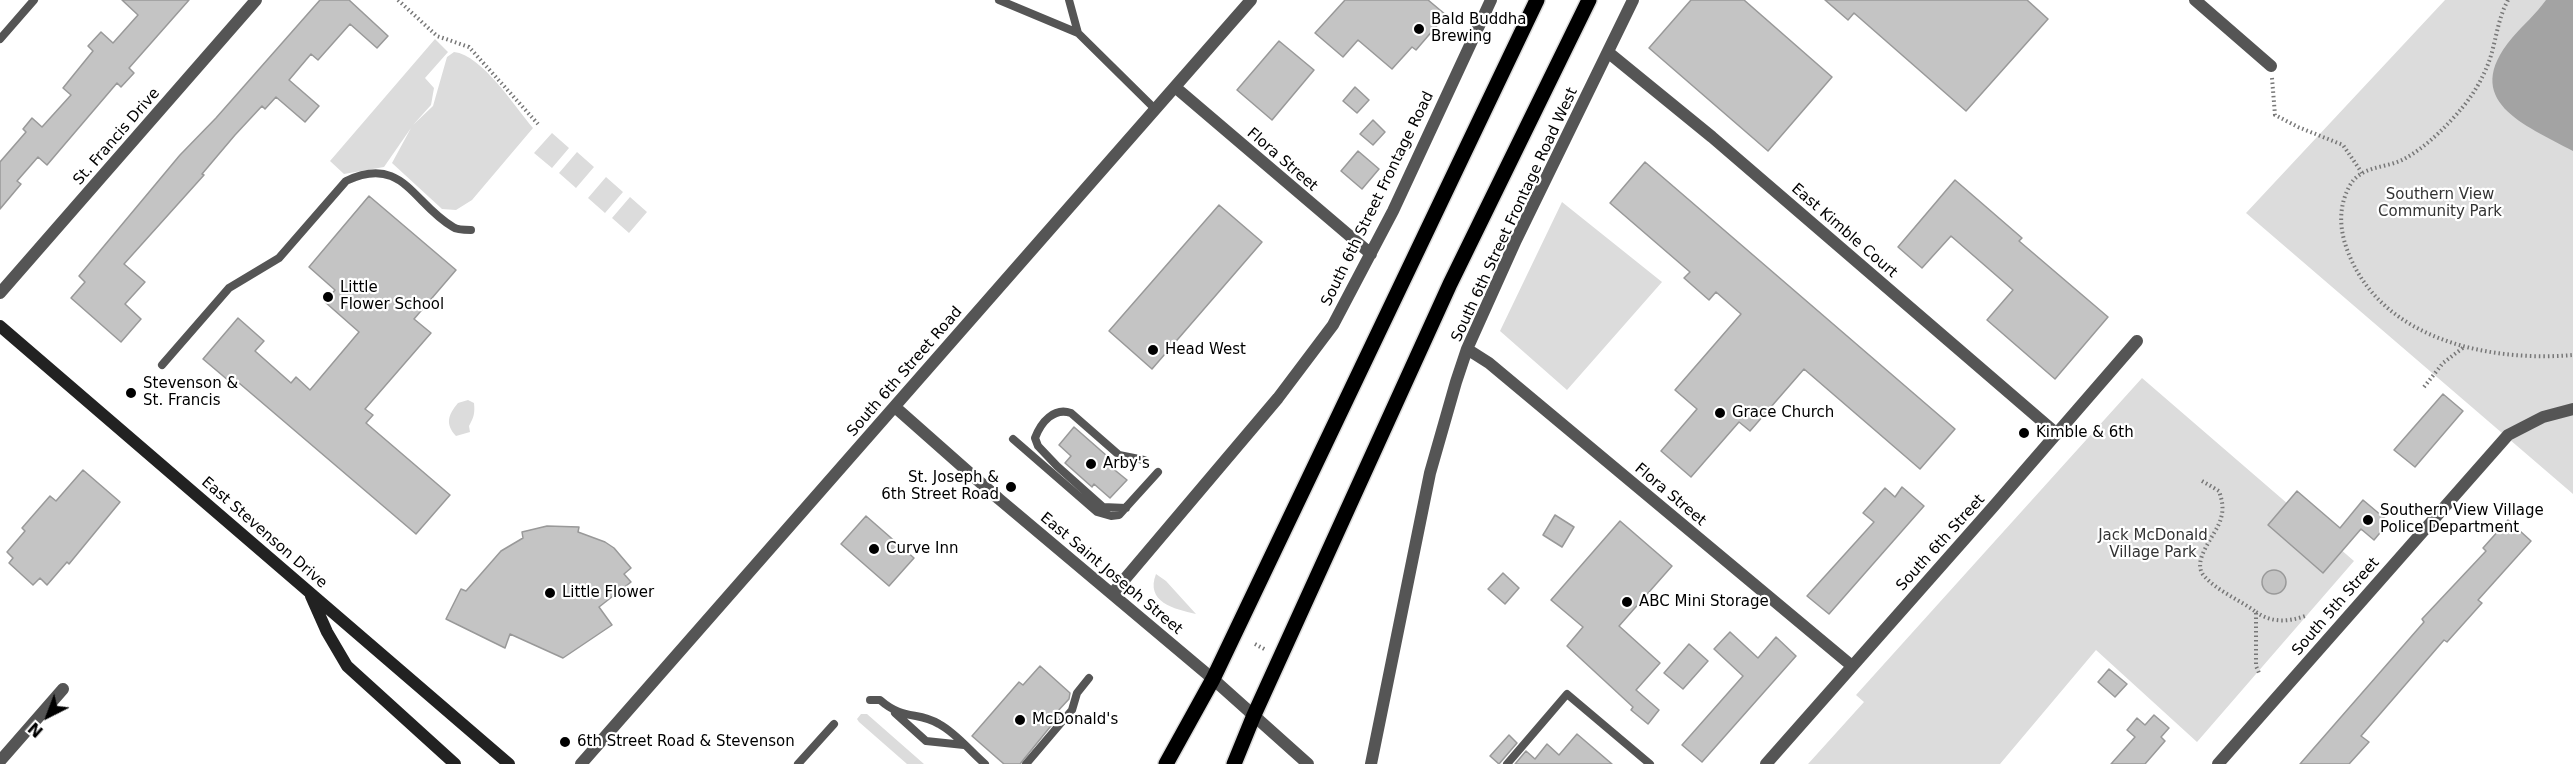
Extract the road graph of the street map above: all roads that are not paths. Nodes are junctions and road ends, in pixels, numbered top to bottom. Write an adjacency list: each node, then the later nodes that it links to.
1 (34, 0): 12 (lane)
2 (256, 0): 19 (street, St. Francis Drive)
3 (999, 0): 11 (lane)
4 (1069, 0): 11 (lane)
5 (1251, 0): 15 (street, South 6th Street Road)
6 (1491, 0): 18 (street, South 6th Street Frontage Road)
7 (1537, 0): 35 (main road)
8 (1589, 0): 39 (main road)
9 (1633, 0): 13 (street, South 6th Street Frontage Road West)
10 (2195, 0): 14 (street)
11 (1078, 33): 16 (lane)
12 (0, 39)
13 (1609, 53): 22 (street, South 6th Street Frontage Road West); 26 (street, East Kimble Court)
14 (2271, 66)
15 (1175, 87): 16 (street, South 6th Street Road); 18 (street, Flora Street)
16 (1155, 109): 24 (street, South 6th Street Road)
17 (471, 230): 23 (lane)
18 (1371, 254): 32 (street, South 6th Street Frontage Road)
19 (0, 293)
20 (0, 326): 31 (main road, East Stevenson Drive)
21 (2137, 341): 26 (street, South 6th Street)
22 (1467, 350): 33 (street, Flora Street); 53 (street, South 6th Street Frontage Road West)
23 (162, 364)
24 (894, 407): 32 (street, East Saint Joseph Street); 46 (street, South 6th Street Road)
25 (2573, 409): 43 (street, South 5th Street)
26 (2057, 434): 33 (street, South 6th Street)
27 (1013, 439): 30 (lane)
28 (1144, 460): 30 (lane)
29 (1158, 472): 30 (lane)
30 (1126, 508)
31 (309, 592): 44 (main road); 45 (main road, East Stevenson Drive)
32 (1113, 593): 35 (street, East Saint Joseph Street)
33 (1852, 666): 56 (street, South 6th Street)
34 (1089, 678): 49 (lane)
35 (1213, 679): 39 (street, East Saint Joseph Street); 50 (main road)
36 (63, 688): 42 (street)
37 (870, 700): 38 (lane)
38 (892, 711): 41 (lane); 41 (lane)
39 (1254, 715): 51 (main road); 52 (street, East Saint Joseph Street)
40 (834, 724): 47 (lane)
41 (964, 745): 48 (lane)
42 (0, 761)
43 (2224, 762)
44 (455, 764)
45 (509, 764)
46 (581, 764)
47 (798, 764)
48 (985, 764)
49 (1026, 764)
50 (1166, 764)
51 (1234, 764)
52 (1308, 764)
53 (1371, 764)
54 (1507, 764): 55 (lane)
55 (1650, 764)
56 (1766, 764)

